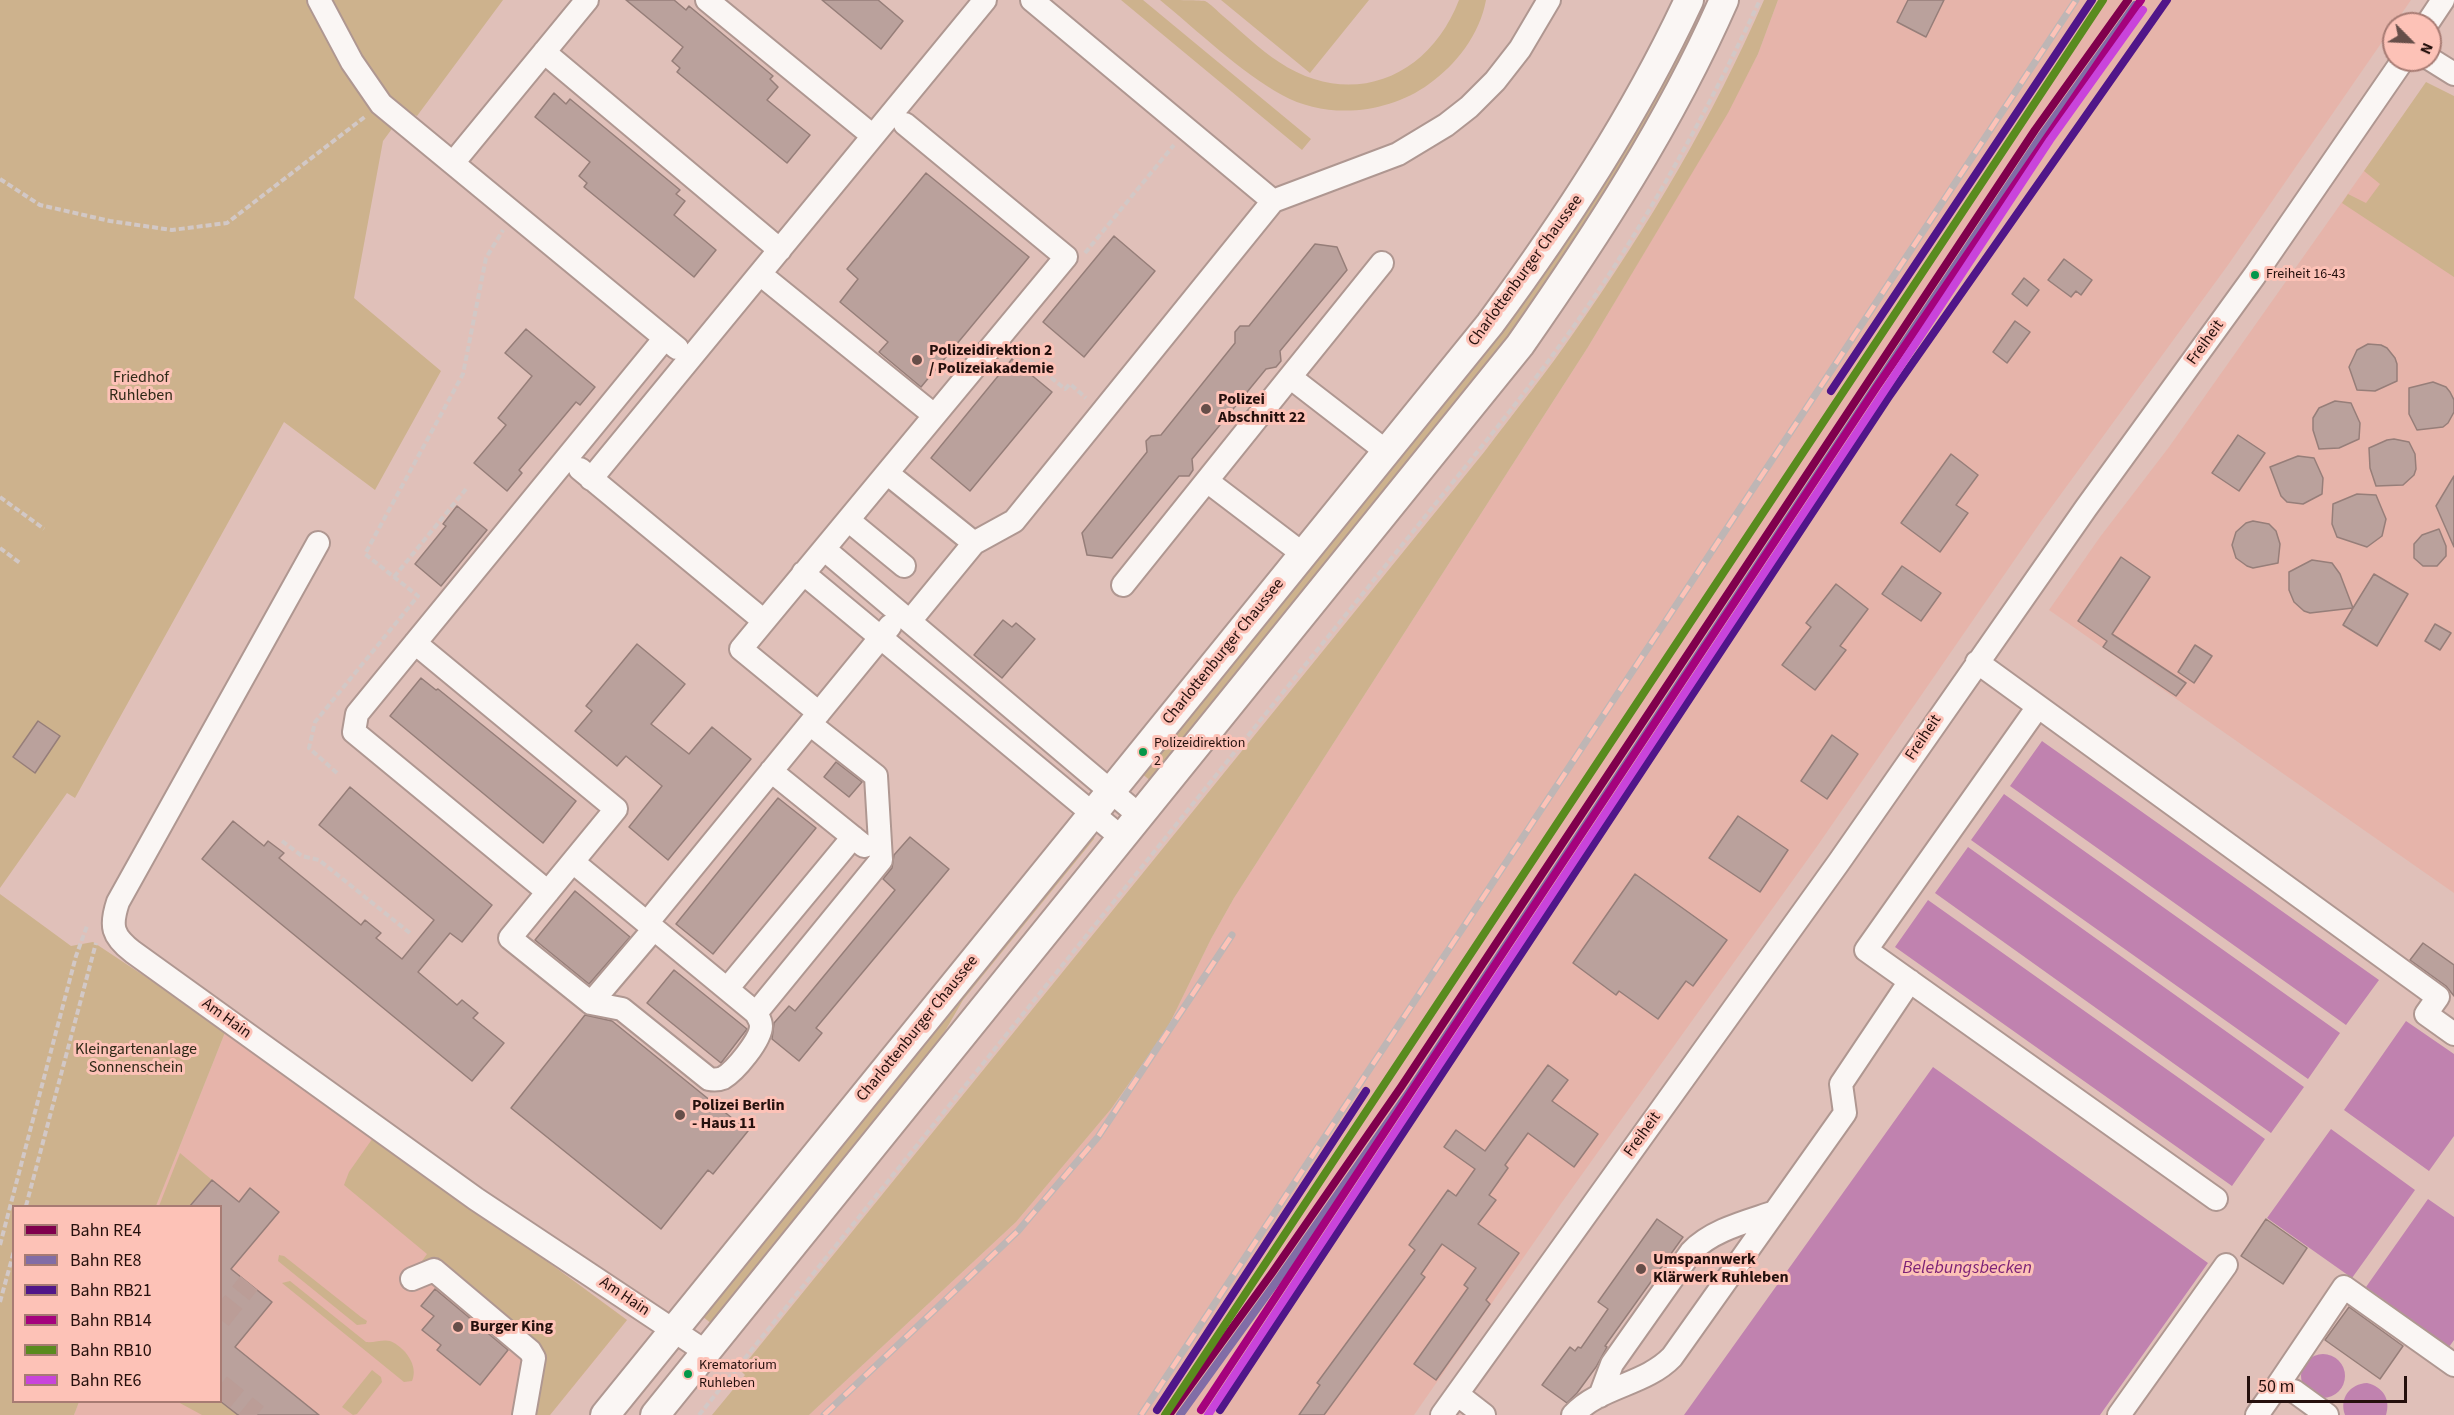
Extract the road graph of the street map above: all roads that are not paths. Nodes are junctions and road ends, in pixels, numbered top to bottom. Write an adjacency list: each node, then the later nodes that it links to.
1 (319, 0): 13 (street)
2 (587, 0): 9 (street)
3 (707, 0): 12 (street)
4 (985, 0): 12 (street)
5 (1032, 0): 14 (street)
6 (1549, 0): 14 (street)
7 (1689, 1): 8 (street); 22 (main road, Charlottenburger Chaussee)
8 (1720, 7): 45 (main road, Charlottenburger Chaussee)
9 (544, 52): 13 (street); 15 (street)
10 (2395, 72): 39 (street, Freiheit)
11 (905, 124): 21 (street)
12 (873, 136): 15 (street)
13 (453, 163): 18 (street)
14 (1273, 201): 29 (street)
15 (780, 250): 17 (street)
16 (1382, 263): 20 (street)
17 (760, 274): 19 (street); 21 (street)
18 (665, 338): 19 (street); 23 (street)
19 (690, 359): 25 (street)
20 (1290, 377): 22 (street); 26 (street)
21 (934, 415): 24 (street)
22 (1387, 452): 31 (main road, Charlottenburger Chaussee)
23 (567, 459): 25 (street); 38 (street)
24 (887, 473): 27 (street); 29 (street)
25 (591, 479): 36 (street)
26 (1207, 480): 31 (street); 34 (street)
27 (848, 520): 30 (street); 32 (street)
28 (318, 543): 61 (street, Am Hain)
29 (974, 543): 35 (street)
30 (824, 549): 33 (street); 35 (street)
31 (1303, 555): 43 (main road, Charlottenburger Chaussee)
32 (904, 566)
33 (803, 573): 36 (street); 37 (street)
34 (1124, 585)
35 (905, 617): 37 (street); 43 (street)
36 (764, 621): 41 (street)
37 (881, 638): 41 (street); 44 (street)
38 (415, 643): 49 (street); 50 (street)
39 (1977, 662): 40 (street); 65 (street, Freiheit)
40 (2037, 708): 52 (street); 56 (street)
41 (815, 718): 42 (street); 48 (street)
42 (771, 771): 46 (street); 51 (street)
43 (1111, 791): 44 (main road, Charlottenburger Chaussee); 45 (street)
44 (1093, 814): 47 (street); 61 (main road, Charlottenburger Chaussee)
45 (1140, 816): 47 (main road, Charlottenburger Chaussee)
46 (853, 837): 48 (street); 53 (street)
47 (1122, 838): 62 (main road, Charlottenburger Chaussee)
48 (881, 860): 55 (street)
49 (573, 862): 50 (street); 51 (street)
50 (548, 892): 54 (street)
51 (650, 926): 53 (street); 54 (street)
52 (1910, 981): 57 (street); 58 (street)
53 (727, 988): 55 (street)
54 (591, 1003): 55 (street)
55 (756, 1013)
56 (2454, 1034)
57 (2216, 1199)
58 (1775, 1212): 66 (street); 66 (street)
59 (2226, 1265): 73 (street)
60 (412, 1279): 67 (street)
61 (673, 1331): 62 (street, Am Hain); 68 (main road, Charlottenburger Chaussee)
62 (705, 1352): 69 (main road, Charlottenburger Chaussee)
63 (2454, 1365): 64 (street)
64 (2276, 1388): 74 (street); 75 (street)
65 (1457, 1394): 70 (street, Freiheit); 71 (street)
66 (1600, 1396): 72 (street)
67 (524, 1415)
68 (605, 1415)
69 (654, 1415)
70 (1442, 1415)
71 (1484, 1415)
72 (1573, 1415)
73 (2118, 1415)
74 (2257, 1415)
75 (2327, 1415)

